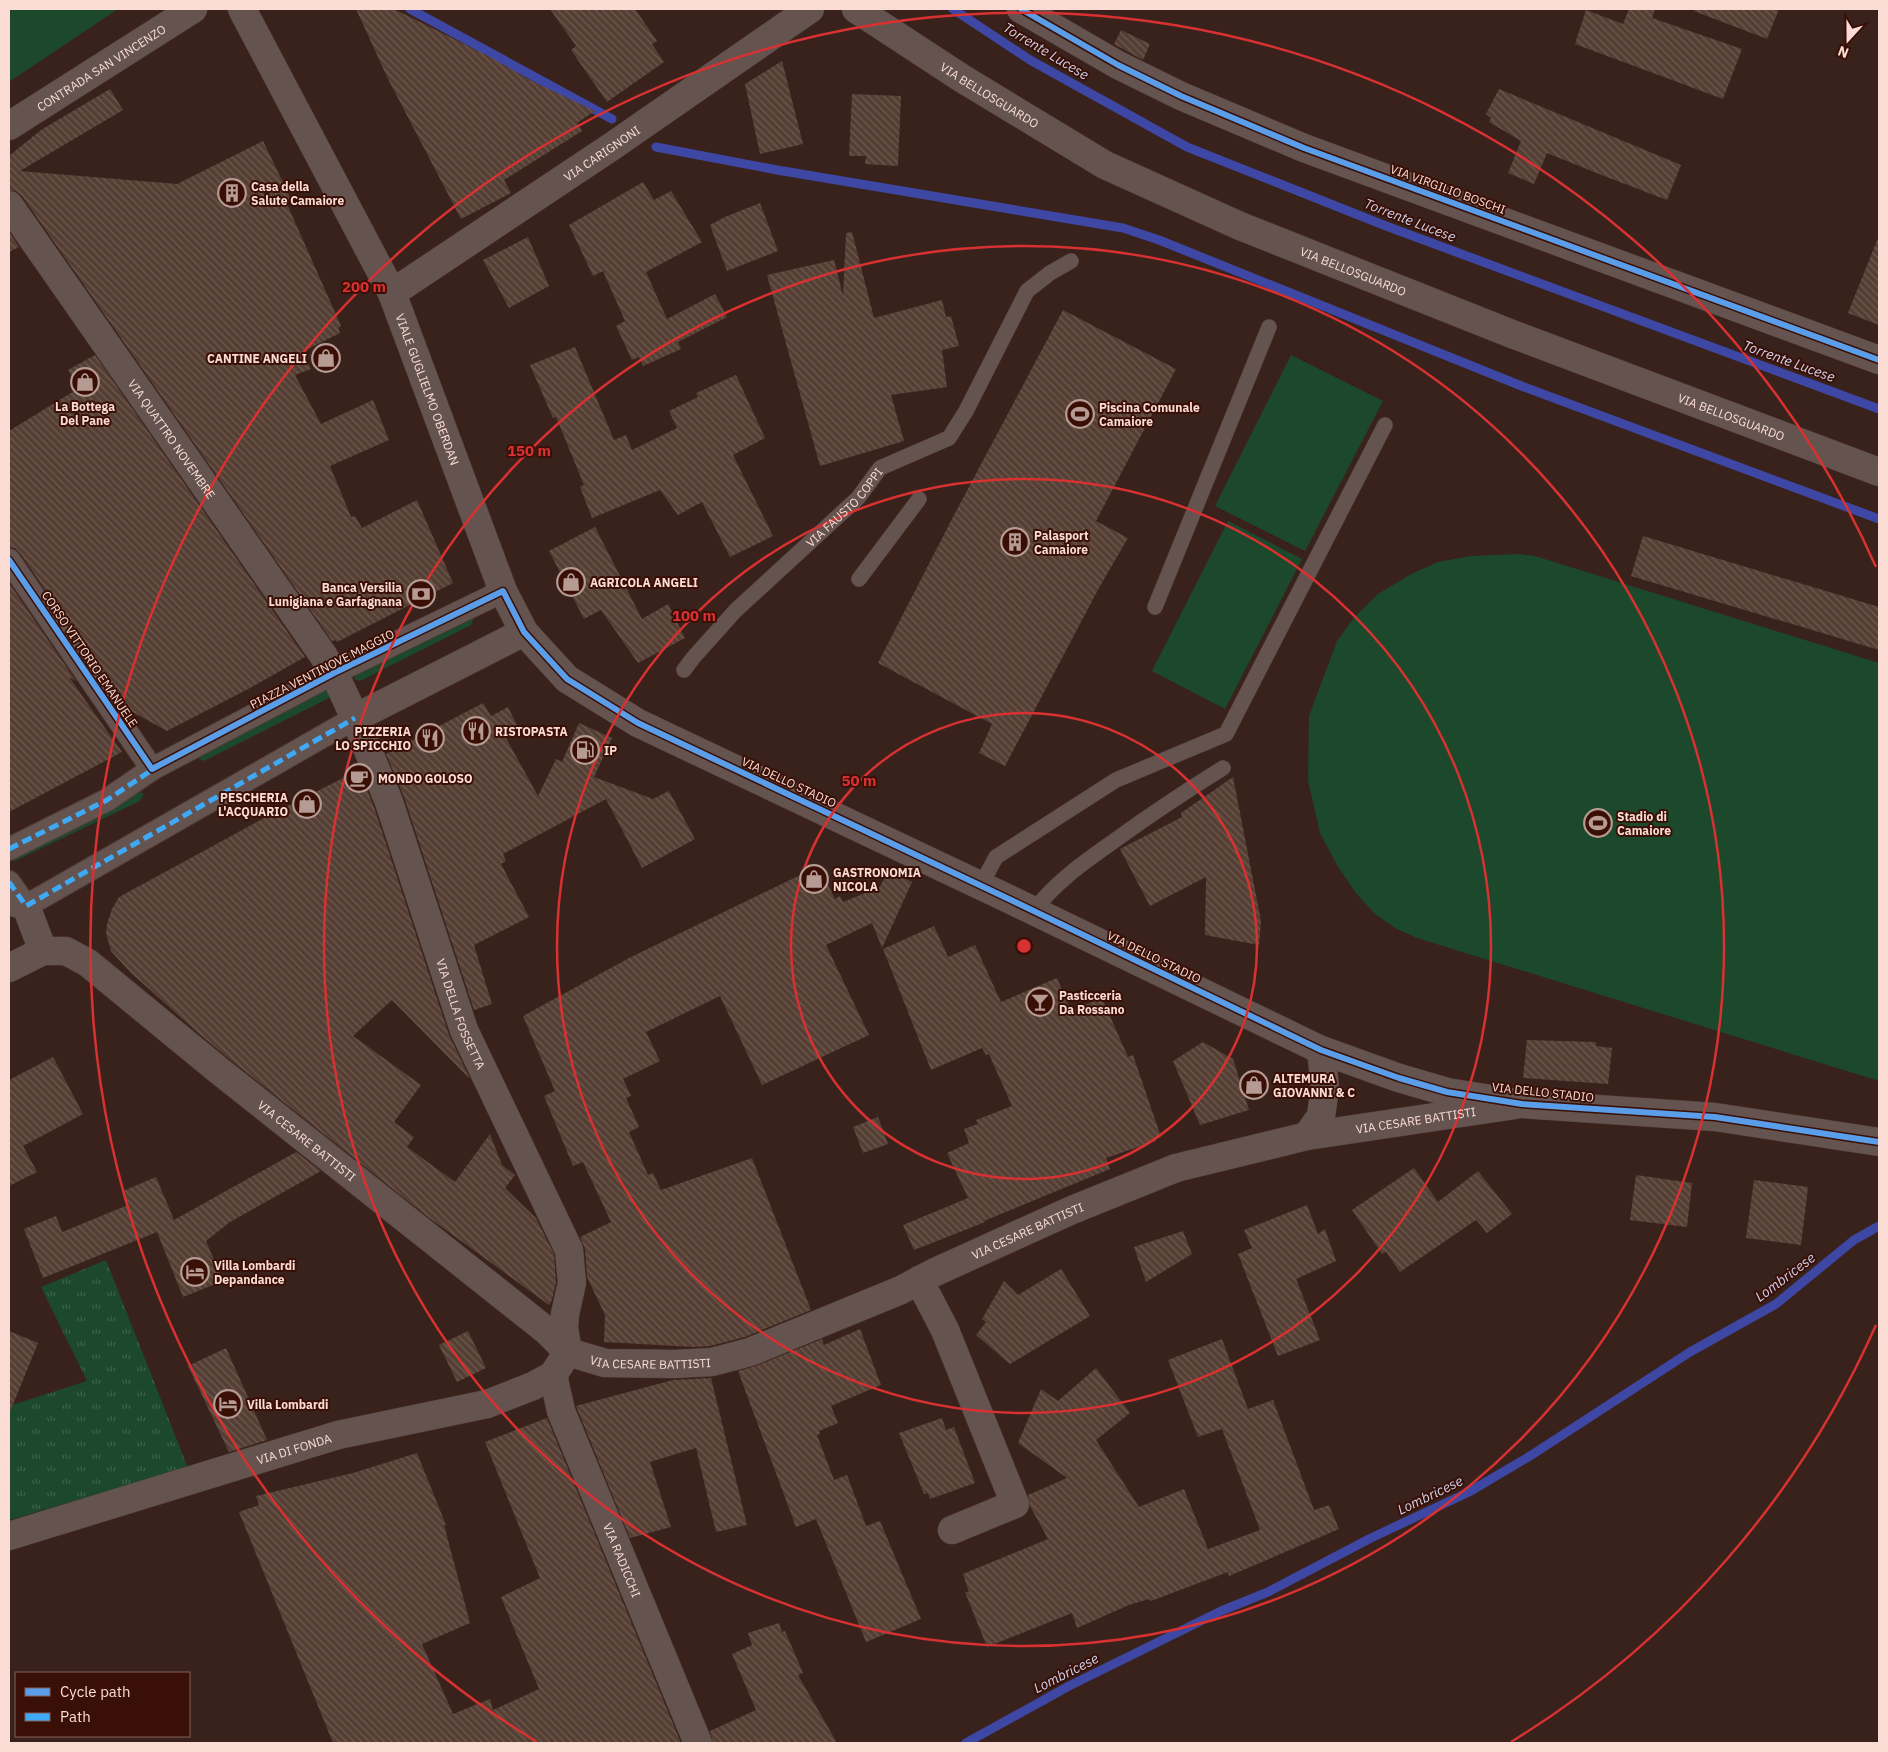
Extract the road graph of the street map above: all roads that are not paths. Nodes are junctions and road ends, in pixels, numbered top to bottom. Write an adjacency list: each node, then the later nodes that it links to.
1 (193, 9): 6 (street, CONTRADA SAN VINCENZO)
2 (242, 9): 9 (street, VIALE GUGLIELMO OBERDAN)
3 (810, 9): 9 (street, VIA CARIGNONI)
4 (856, 9): 13 (street, VIA BELLOSGUARDO)
5 (1021, 9): 11 (street, VIA VIRGILIO BOSCHI)
6 (9, 126)
7 (9, 205): 21 (street, VIA QUATTRO NOVEMBRE)
8 (1071, 261): 20 (lane, VIA FAUSTO COPPI)
9 (392, 293): 17 (street, VIALE GUGLIELMO OBERDAN)
10 (1269, 327): 18 (lane)
11 (1879, 360)
12 (1385, 425): 27 (lane)
13 (1879, 472)
14 (919, 499): 16 (lane)
15 (9, 560): 24 (street, CORSO VITTORIO EMANUELE)
16 (859, 579)
17 (503, 591): 19 (street, VIA DELLO STADIO); 21 (street, PIAZZA VENTINOVE MAGGIO)
18 (1154, 607)
19 (524, 632): 22 (street); 27 (street, VIA DELLO STADIO)
20 (684, 670)
21 (334, 673): 22 (street, VIA DELLA FOSSETTA); 24 (street, PIAZZA VENTINOVE MAGGIO)
22 (355, 718): 28 (street); 37 (street, VIA DELLA FOSSETTA)
23 (1223, 768): 29 (lane)
24 (152, 769): 25 (street, PIAZZA VENTINOVE MAGGIO)
25 (9, 849)
26 (9, 882): 28 (street)
27 (981, 885): 29 (street, VIA DELLO STADIO)
28 (17, 903): 30 (street)
29 (1033, 911): 32 (street, VIA DELLO STADIO)
30 (43, 952): 31 (street); 37 (street, VIA CESARE BATTISTI)
31 (9, 968)
32 (1321, 1050): 33 (street, VIA DELLO STADIO); 34 (street)
33 (1522, 1104): 34 (street, VIA CESARE BATTISTI); 35 (street, VIA DELLO STADIO)
34 (1307, 1136): 36 (street, VIA CESARE BATTISTI)
35 (1879, 1142)
36 (919, 1280): 37 (street, VIA CESARE BATTISTI); 39 (street)
37 (568, 1352): 38 (street, VIA DI FONDA)
38 (553, 1375): 40 (street, VIA DI FONDA); 41 (street, VIA RADICCHI)
39 (952, 1530)
40 (9, 1536)
41 (698, 1743)

